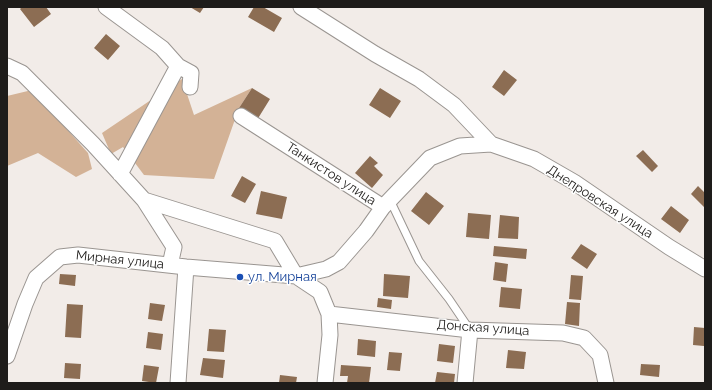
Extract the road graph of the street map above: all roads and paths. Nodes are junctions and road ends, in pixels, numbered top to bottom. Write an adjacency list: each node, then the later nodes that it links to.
1 (106, 7): 4 (street)
2 (301, 7): 7 (street, Днепровская улица)
3 (7, 66): 8 (street)
4 (178, 66): 5 (street); 8 (street)
5 (190, 87)
6 (241, 116): 10 (street, Танкистов улица)
7 (491, 144): 10 (street, Днепровская улица); 13 (street, Днепровская улица)
8 (120, 174): 9 (street)
9 (144, 200): 11 (street); 14 (street)
10 (386, 204): 14 (street, Танкистов улица); 16 (lane)
11 (170, 265): 12 (street, Мирная улица); 17 (street, Мирная улица)
12 (186, 267): 14 (street, Мирная улица); 18 (street)
13 (705, 269)
14 (296, 276): 15 (street)
15 (329, 314): 16 (street, Донская улица); 19 (street)
16 (470, 330): 20 (street); 21 (street, Донская улица)
17 (7, 356)
18 (178, 383)
19 (325, 383)
20 (465, 383)
21 (606, 383)

